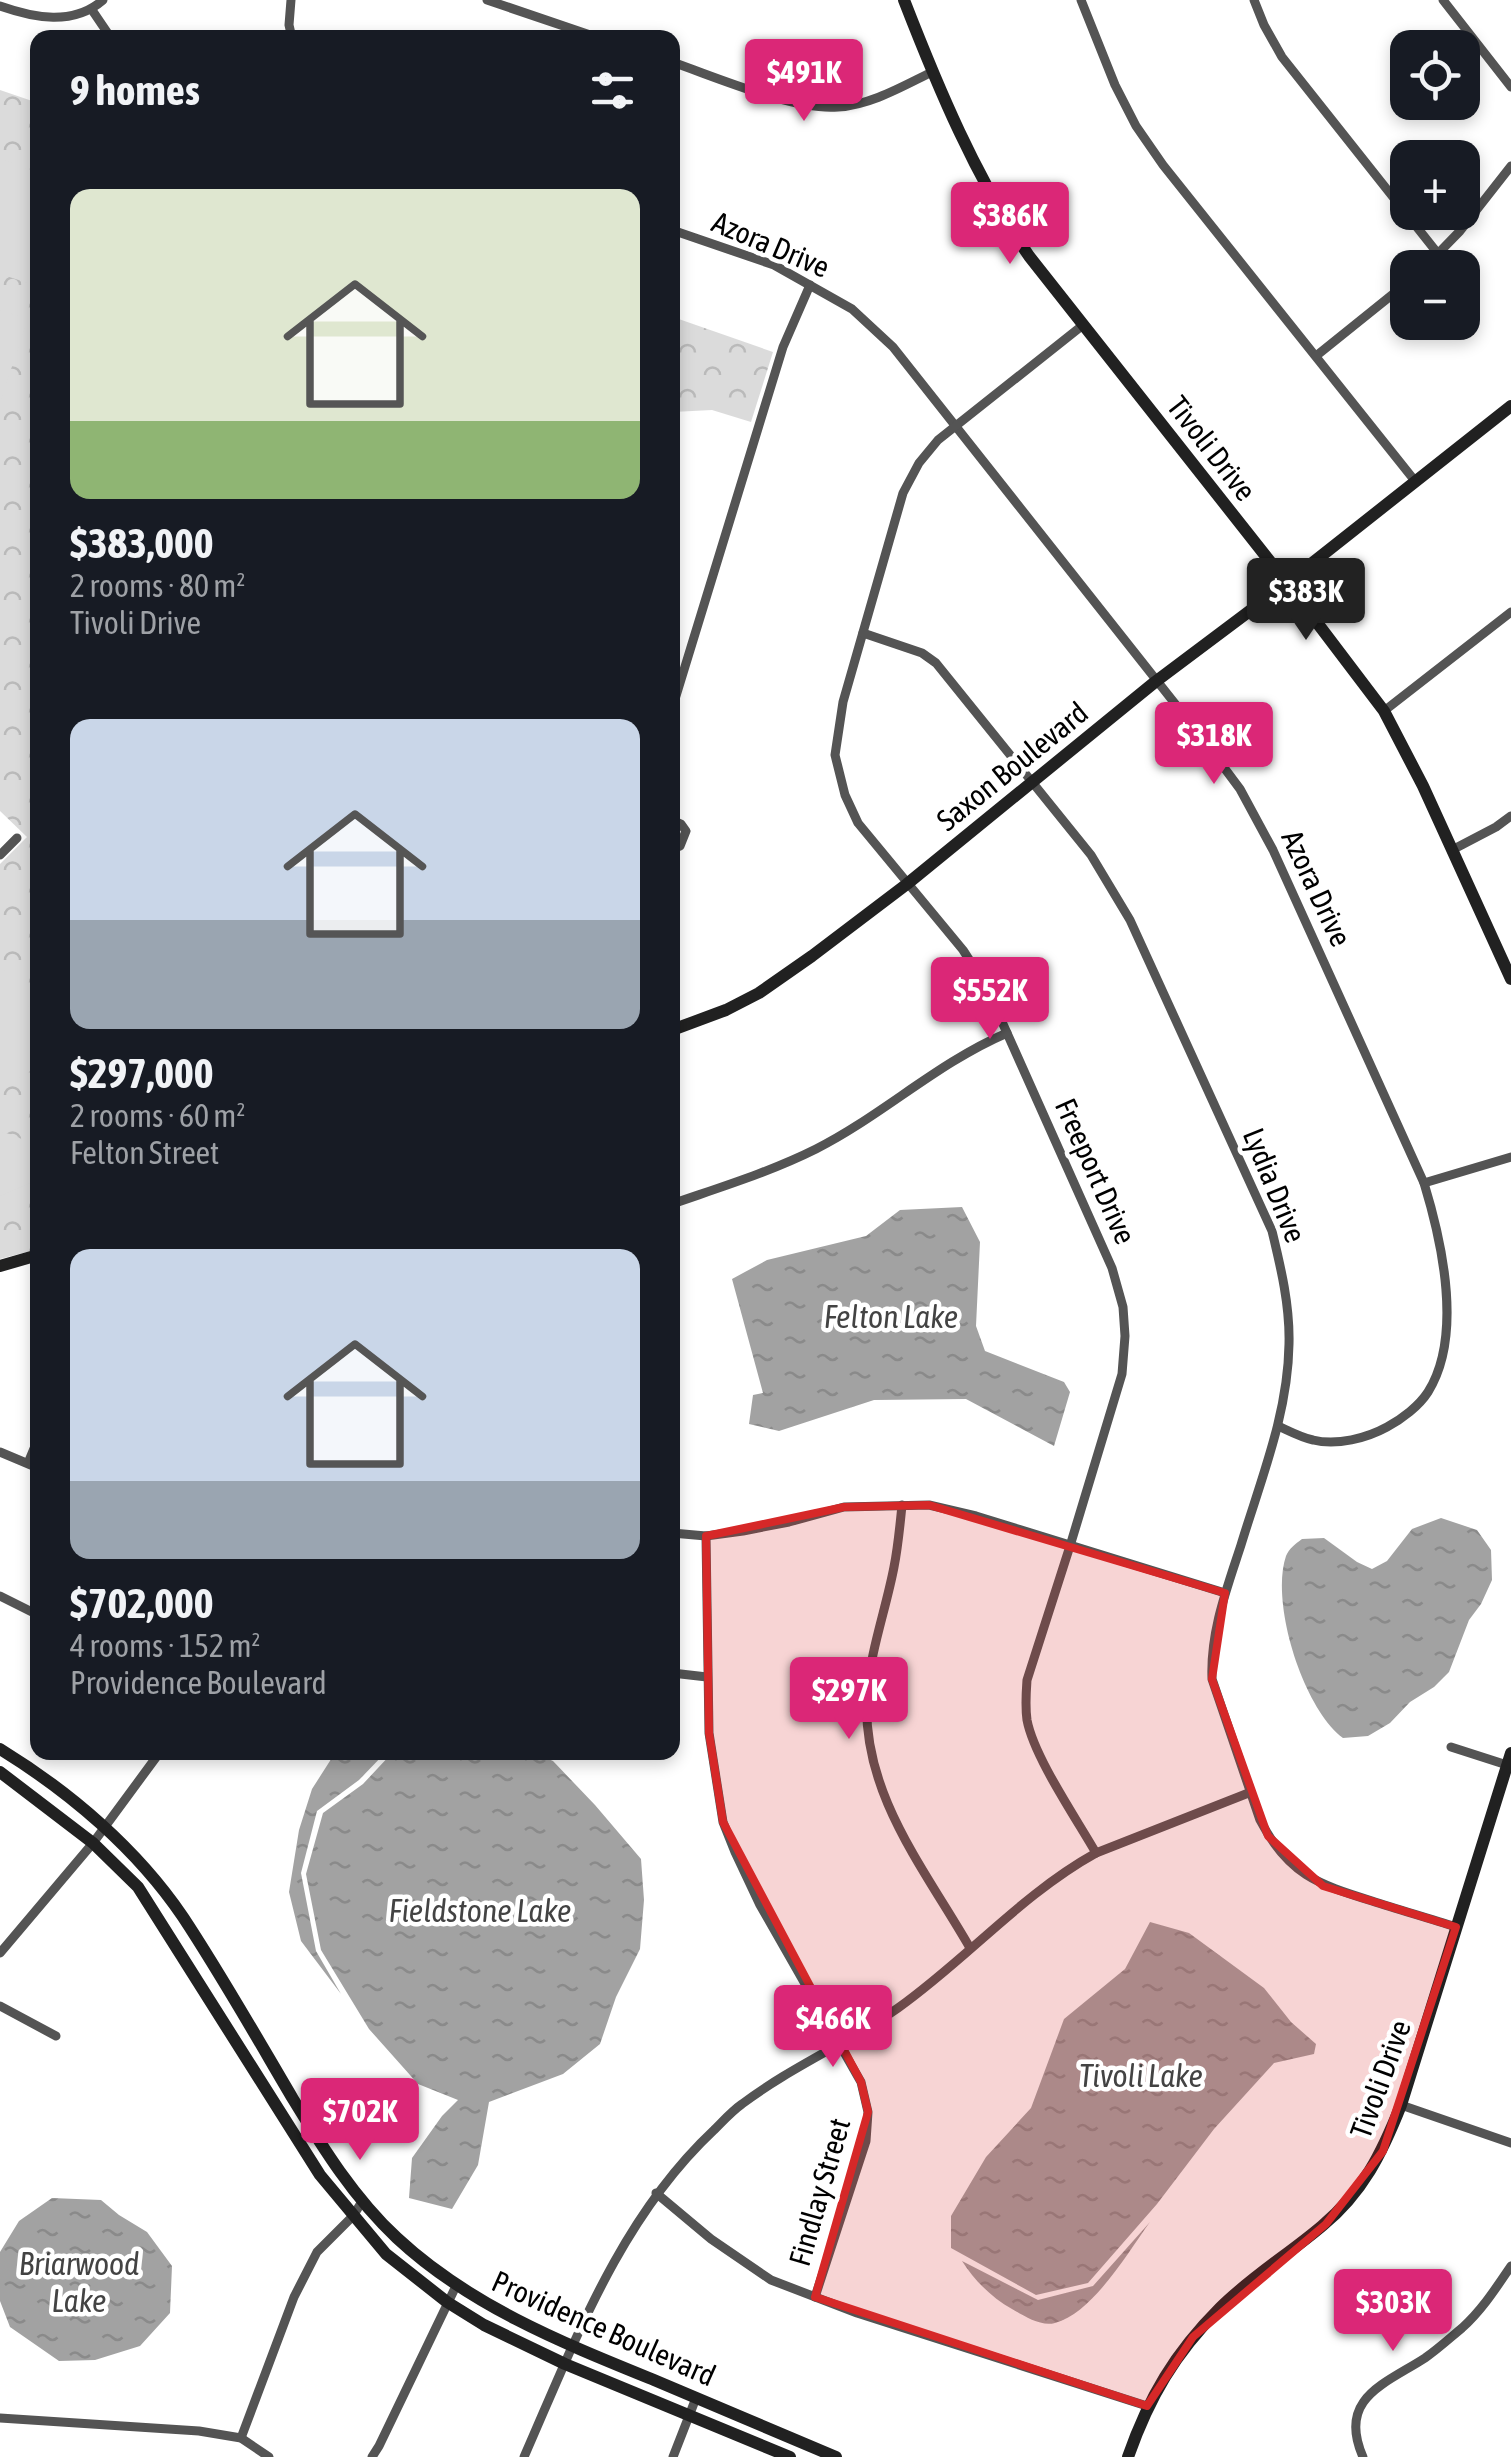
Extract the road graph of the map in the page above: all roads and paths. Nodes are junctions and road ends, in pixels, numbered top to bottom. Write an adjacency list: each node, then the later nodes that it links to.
1 (103, 0): 9 (street)
2 (291, 0): 11 (street)
3 (487, 0): 12 (street)
4 (904, 0): 14 (main road, Tivoli Drive)
5 (1081, 0): 23 (street)
6 (1254, 0): 18 (street)
7 (1444, 0): 15 (street)
8 (0, 6): 9 (street)
9 (92, 10): 10 (street)
10 (106, 30)
11 (290, 30)
12 (575, 30)
13 (680, 65): 14 (street)
14 (932, 72): 22 (main road, Tivoli Drive)
15 (1511, 87)
16 (1511, 166): 19 (street)
17 (680, 233): 20 (street, Azora Drive)
18 (1435, 250)
19 (1443, 250)
20 (810, 285): 25 (street, Azora Drive); 31 (street)
21 (1390, 296): 23 (street)
22 (1083, 326): 25 (street, Freeport Drive); 27 (main road, Tivoli Drive)
23 (1316, 356): 26 (street)
24 (1511, 406): 26 (main road, Saxon Boulevard)
25 (956, 428): 29 (street, Freeport Drive); 30 (street, Azora Drive)
26 (1415, 482): 27 (main road, Saxon Boulevard)
27 (1287, 583): 30 (main road, Saxon Boulevard); 32 (main road, Tivoli Drive)
28 (1511, 612): 32 (street)
29 (863, 633): 33 (street, Lydia Drive); 40 (street, Freeport Drive)
30 (1155, 682): 33 (main road, Saxon Boulevard); 45 (street, Azora Drive)
31 (680, 683)
32 (1384, 710): 38 (main road, Tivoli Drive)
33 (1032, 782): 40 (main road, Saxon Boulevard); 49 (street, Lydia Drive)
34 (1511, 816): 38 (street)
35 (680, 824): 37 (street)
36 (17, 838): 39 (street)
37 (680, 846)
38 (1452, 850): 41 (main road, Tivoli Drive)
39 (0, 855)
40 (907, 884): 42 (main road, Saxon Boulevard); 43 (street, Freeport Drive)
41 (1511, 979)
42 (680, 1023)
43 (1007, 1032): 46 (street); 55 (street, Freeport Drive)
44 (1511, 1156): 45 (street)
45 (1424, 1183): 49 (street, Azora Drive)
46 (680, 1201)
47 (30, 1257): 48 (main road)
48 (0, 1266)
49 (1278, 1426): 56 (street, Lydia Drive)
50 (0, 1452): 51 (street)
51 (30, 1464)
52 (902, 1505): 54 (street); 55 (street); 71 (street)
53 (680, 1533): 54 (street)
54 (706, 1536): 60 (street, Findlay Street)
55 (1070, 1546): 56 (street); 69 (street, Freeport Drive)
56 (1225, 1593): 66 (street, Lydia Drive)
57 (0, 1596): 58 (street)
58 (30, 1611)
59 (680, 1674): 60 (street)
60 (707, 1678): 75 (street, Findlay Street)
61 (1451, 1747): 63 (street)
62 (0, 1749): 67 (main road, Providence Boulevard)
63 (1509, 1759): 70 (main road, Tivoli Drive)
64 (154, 1760): 67 (street)
65 (0, 1772): 68 (main road, Providence Boulevard)
66 (1251, 1792): 69 (street); 70 (street, Lydia Drive)
67 (104, 1826): 68 (street); 79 (main road, Providence Boulevard)
68 (94, 1843): 72 (street); 80 (main road, Providence Boulevard)
69 (1096, 1853): 71 (street)
70 (1456, 1927): 76 (main road, Tivoli Drive)
71 (970, 1948): 75 (street)
72 (0, 1953)
73 (0, 2006): 74 (street)
74 (56, 2036)
75 (839, 2044): 78 (street); 83 (street, Findlay Street)
76 (1401, 2105): 77 (street); 88 (main road, Tivoli Drive)
77 (1511, 2143)
78 (656, 2193): 83 (street); 85 (street)
79 (363, 2200): 80 (street); 82 (main road, Providence Boulevard)
80 (353, 2216): 84 (main road, Providence Boulevard); 91 (street)
81 (1511, 2266): 99 (street)
82 (456, 2286): 84 (street); 85 (main road, Providence Boulevard)
83 (816, 2298): 88 (street)
84 (448, 2302): 86 (main road, Providence Boulevard); 93 (street)
85 (572, 2347): 86 (street); 87 (main road, Providence Boulevard)
86 (564, 2364): 89 (main road, Providence Boulevard); 94 (street)
87 (696, 2398): 89 (street); 97 (main road, Providence Boulevard)
88 (1147, 2406): 98 (main road, Tivoli Drive)
89 (690, 2416): 95 (street); 96 (main road, Providence Boulevard)
90 (0, 2418): 91 (street)
91 (241, 2438): 92 (street)
92 (269, 2457)
93 (372, 2457)
94 (524, 2457)
95 (673, 2457)
96 (790, 2457)
97 (836, 2457)
98 (1128, 2457)
99 (1363, 2457)

